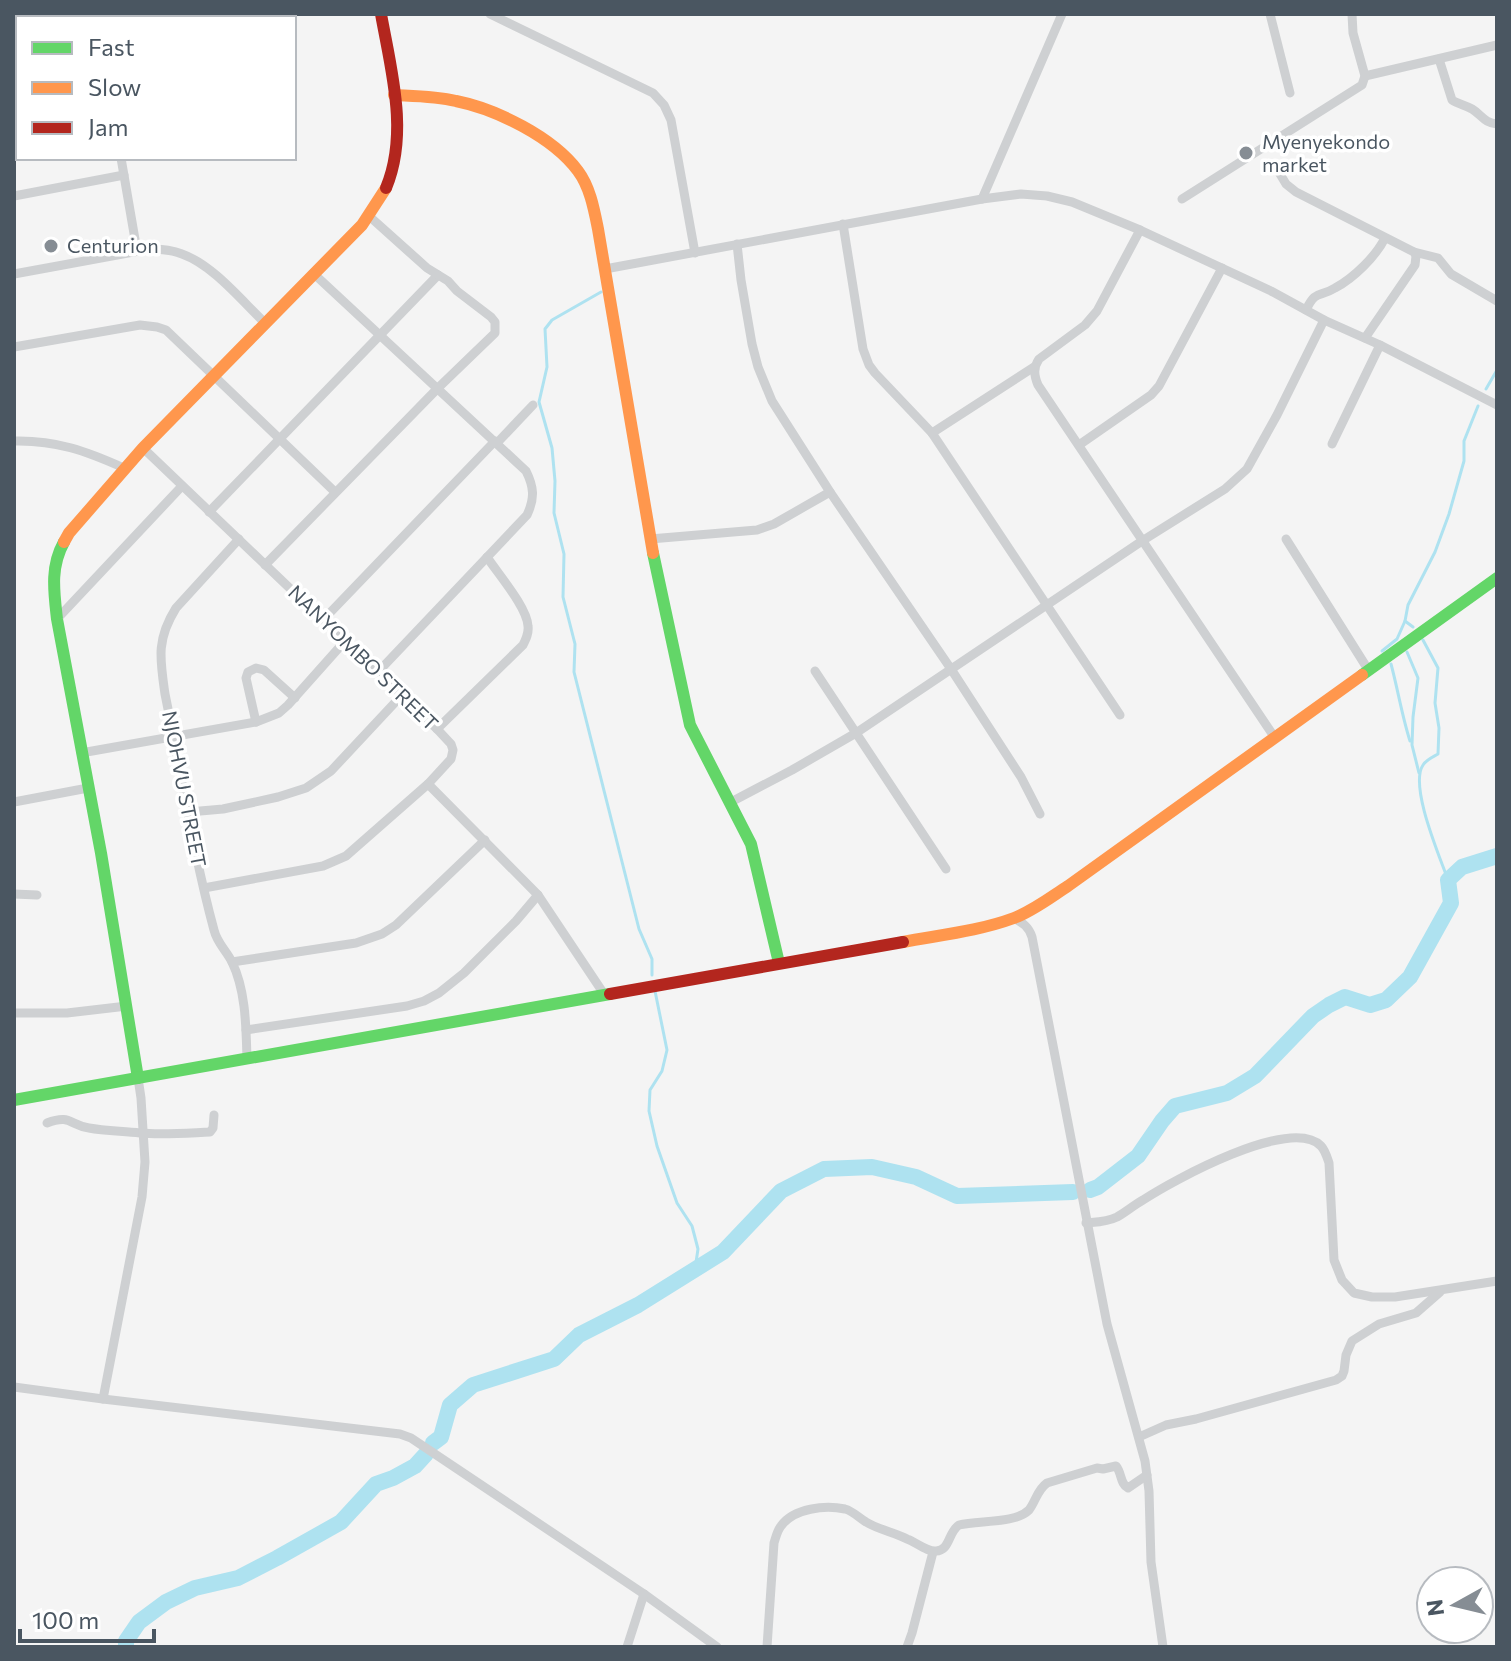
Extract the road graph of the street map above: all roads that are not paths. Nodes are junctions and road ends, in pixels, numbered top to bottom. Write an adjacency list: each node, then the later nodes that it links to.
1 (381, 14): 10 (street)
2 (490, 14): 25 (street)
3 (1062, 14): 16 (street)
4 (1270, 14): 9 (street)
5 (1352, 14): 8 (street)
6 (1497, 45): 7 (street)
7 (1439, 59): 8 (street); 11 (street)
8 (1365, 76): 17 (street)
9 (1290, 93)
10 (394, 95): 18 (street); 27 (street)
11 (1497, 124)
12 (121, 160): 14 (street)
13 (1277, 169): 21 (street)
14 (124, 175): 15 (street); 23 (street)
15 (14, 196)
16 (982, 199): 19 (street); 20 (street)
17 (1182, 199)
18 (369, 216): 28 (street); 30 (street)
19 (843, 224): 22 (street); 44 (street)
20 (1140, 230): 26 (street); 39 (street)
21 (1385, 238): 24 (street); 32 (street)
22 (737, 244): 25 (street); 54 (street)
23 (137, 251): 29 (street); 34 (street)
24 (1414, 252): 31 (street); 36 (street)
25 (695, 253): 27 (street)
26 (1222, 268): 32 (street); 49 (street)
27 (605, 269): 57 (street)
28 (313, 273): 34 (street); 35 (street)
29 (14, 274)
30 (438, 275): 35 (street); 41 (street)
31 (1497, 301)
32 (1306, 310): 33 (street)
33 (1324, 320): 36 (street); 59 (street)
34 (265, 323): 40 (street)
35 (380, 335): 41 (street); 45 (street)
36 (1365, 338): 37 (street)
37 (1380, 345): 43 (street); 48 (street)
38 (14, 347): 40 (street)
39 (1034, 367): 44 (street); 49 (street)
40 (214, 377): 45 (street); 50 (street)
41 (438, 388): 47 (street); 53 (street)
42 (533, 405): 47 (street)
43 (1497, 405)
44 (932, 433): 63 (street)
45 (278, 439): 53 (street); 55 (street)
46 (14, 441): 51 (street)
47 (496, 442): 60 (street); 65 (street)
48 (1332, 444)
49 (1079, 445): 59 (street)
50 (143, 448): 51 (street); 52 (street, NANYOMBO STREET)
51 (124, 468): 64 (street)
52 (182, 486): 55 (street, NANYOMBO STREET); 64 (street)
53 (335, 492): 61 (street)
54 (830, 492): 57 (street); 67 (street)
55 (209, 512): 56 (street, NANYOMBO STREET)
56 (239, 539): 61 (street, NANYOMBO STREET); 77 (street, NJOHVU STREET)
57 (650, 539): 83 (street)
58 (1286, 539): 69 (street)
59 (1142, 541): 63 (street); 78 (street)
60 (487, 557): 70 (street); 75 (street)
61 (265, 565): 65 (street, NANYOMBO STREET)
62 (1497, 578): 69 (street)
63 (1047, 606): 67 (street); 73 (street)
64 (57, 619): 79 (street)
65 (323, 620): 66 (street, NANYOMBO STREET)
66 (345, 641): 70 (street, NANYOMBO STREET); 72 (street)
67 (951, 669): 76 (street); 85 (street)
68 (815, 671): 76 (street)
69 (1369, 671): 78 (street)
70 (378, 672): 71 (street, NANYOMBO STREET)
71 (402, 695): 75 (street, NANYOMBO STREET); 84 (street)
72 (295, 698): 74 (street); 74 (street)
73 (1120, 715)
74 (256, 722): 77 (street)
75 (437, 729): 80 (street, NANYOMBO STREET)
76 (856, 733): 83 (street); 87 (street)
77 (174, 738): 79 (street); 84 (street, NJOHVU STREET)
78 (1275, 738): 92 (street)
79 (81, 753): 81 (street)
80 (428, 784): 86 (street); 88 (street)
81 (88, 788): 82 (street); 96 (street)
82 (14, 802)
83 (731, 802): 94 (street)
84 (189, 812): 88 (street, NJOHVU STREET)
85 (1040, 814)
86 (485, 840): 91 (street); 93 (street)
87 (946, 869)
88 (204, 888): 93 (street, NJOHVU STREET)
89 (14, 894): 90 (street)
90 (37, 895)
91 (538, 895): 95 (street); 98 (street)
92 (1014, 918): 94 (street); 105 (street)
93 (232, 962): 98 (street, NJOHVU STREET)
94 (779, 963): 95 (street)
95 (604, 994): 99 (street)
96 (127, 1006): 97 (street); 100 (street)
97 (14, 1013)
98 (246, 1030): 99 (street, NJOHVU STREET)
99 (247, 1059): 100 (street)
100 (138, 1078): 101 (street); 104 (street)
101 (14, 1100)
102 (214, 1115): 104 (street)
103 (47, 1123): 104 (street)
104 (144, 1133): 109 (street)
105 (1086, 1223): 107 (street); 110 (street)
106 (1497, 1281): 107 (street)
107 (1442, 1291): 110 (street)
108 (14, 1387): 109 (street)
109 (103, 1399): 113 (street)
110 (1139, 1437): 111 (street)
111 (1147, 1475): 112 (street); 118 (street)
112 (933, 1552): 116 (street); 117 (street)
113 (644, 1594): 114 (street); 115 (street)
114 (627, 1647)
115 (717, 1647)
116 (767, 1647)
117 (907, 1647)
118 (1163, 1647)

